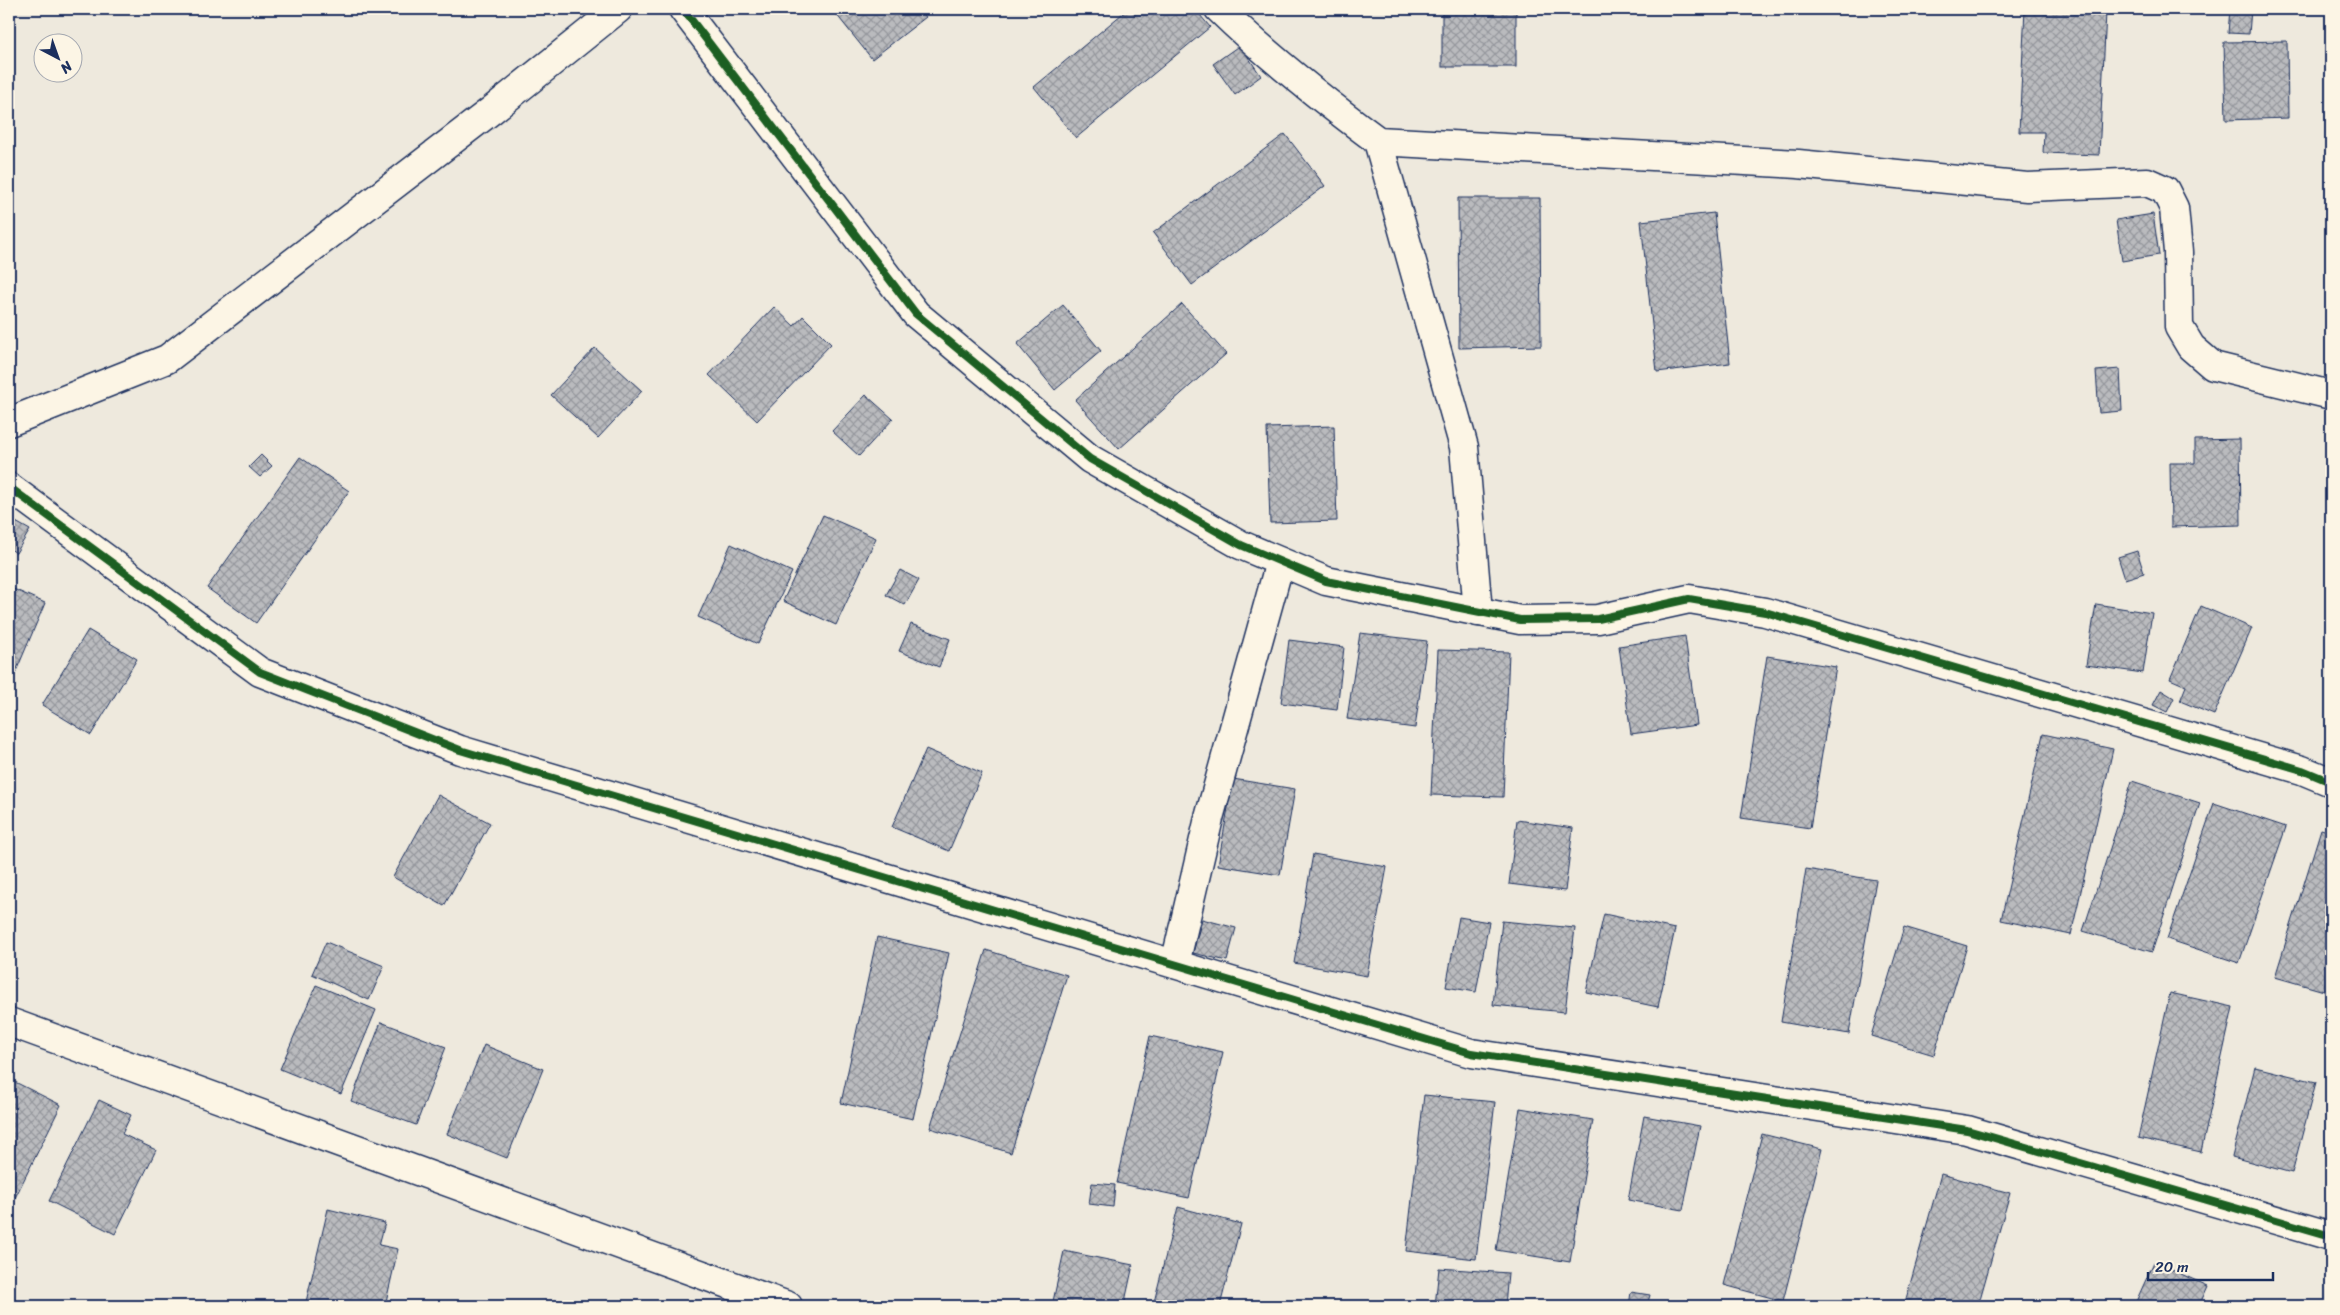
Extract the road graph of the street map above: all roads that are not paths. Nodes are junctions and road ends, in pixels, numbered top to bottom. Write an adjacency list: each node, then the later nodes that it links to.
1 (618, 9): 6 (street)
2 (683, 9): 8 (street)
3 (1219, 9): 4 (street)
4 (1378, 141): 5 (street); 9 (street)
5 (2331, 395)
6 (9, 422)
7 (9, 487): 11 (street)
8 (1280, 562): 9 (street); 11 (street)
9 (1478, 612): 10 (street)
10 (2331, 782)
11 (1175, 964): 13 (street)
12 (9, 1022): 14 (street)
13 (2331, 1236)
14 (788, 1306)

